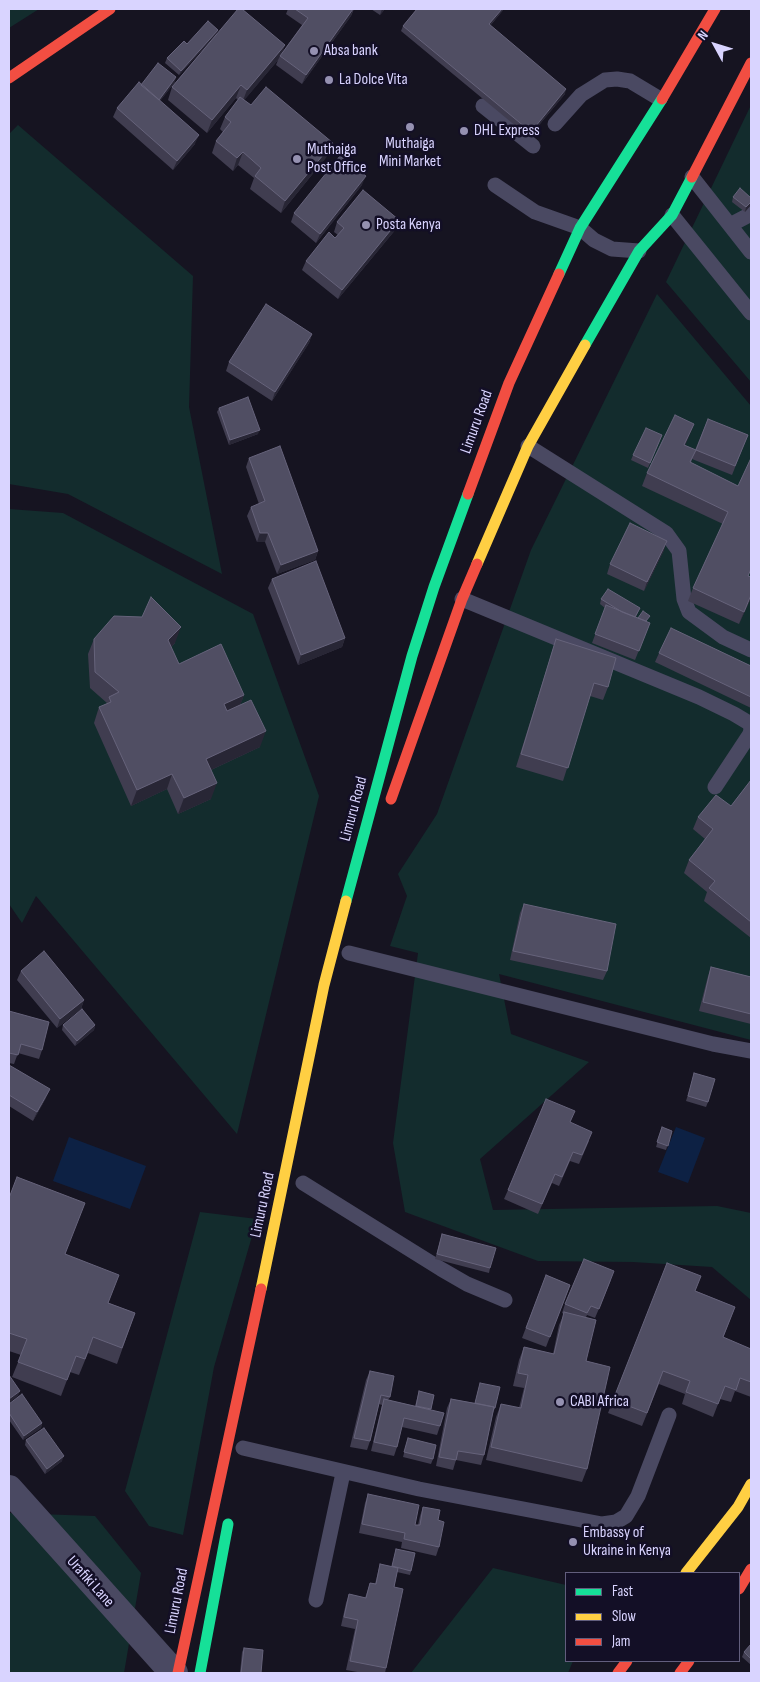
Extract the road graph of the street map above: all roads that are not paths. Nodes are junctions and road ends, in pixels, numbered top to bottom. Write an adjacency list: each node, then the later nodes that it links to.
1 (110, 9): 4 (main road)
2 (715, 9): 5 (main road, Limuru Road)
3 (751, 63): 9 (main road, Limuru Road)
4 (9, 78)
5 (660, 99): 7 (lane); 14 (main road, Limuru Road)
6 (483, 106): 8 (lane)
7 (555, 124)
8 (533, 146)
9 (692, 177): 12 (main road, Limuru Road); 13 (lane)
10 (495, 185): 14 (lane)
11 (751, 214): 13 (lane)
12 (672, 215): 15 (main road, Limuru Road); 17 (lane)
13 (730, 224): 16 (lane)
14 (580, 228): 15 (lane); 40 (main road, Limuru Road)
15 (639, 250): 18 (main road, Limuru Road)
16 (751, 252)
17 (751, 313)
18 (528, 446): 19 (main road, Limuru Road); 20 (lane)
19 (462, 598): 21 (lane); 23 (main road, Limuru Road)
20 (751, 650)
21 (751, 728): 22 (lane)
22 (715, 787)
23 (388, 807)
24 (349, 953): 25 (lane)
25 (751, 1051)
26 (303, 1183): 27 (lane)
27 (505, 1300)
28 (669, 1415): 30 (lane)
29 (243, 1448): 30 (lane)
30 (343, 1473): 37 (lane)
31 (751, 1484): 35 (main road)
32 (9, 1489): 40 (street, Urafiki Lane)
33 (230, 1510): 41 (main road)
34 (751, 1569): 36 (main road)
35 (687, 1572)
36 (740, 1587)
37 (316, 1600)
38 (626, 1662): 42 (main road)
39 (689, 1662): 43 (main road)
40 (176, 1673)
41 (200, 1673)
42 (618, 1673)
43 (680, 1673)

